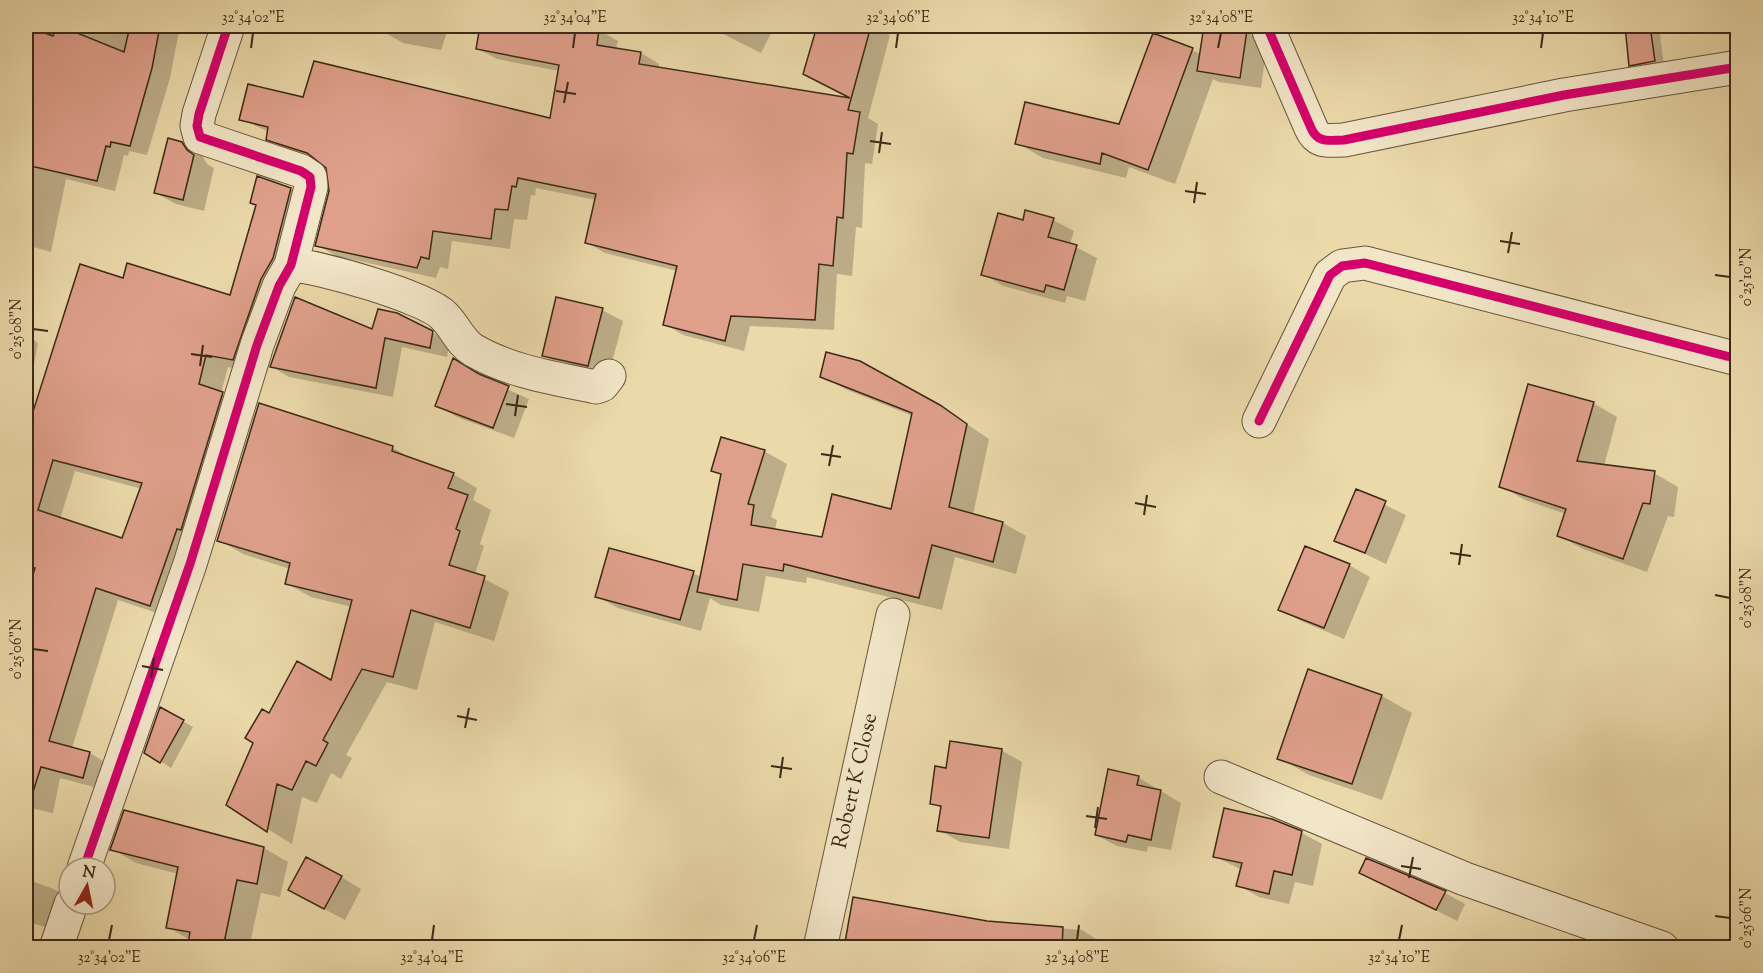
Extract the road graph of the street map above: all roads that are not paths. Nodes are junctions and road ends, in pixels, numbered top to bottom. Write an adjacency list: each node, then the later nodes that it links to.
1 (228, 26): 4 (street)
2 (1269, 31): 3 (street)
3 (1737, 67)
4 (291, 265): 6 (street); 10 (street)
5 (1737, 359): 7 (street)
6 (609, 376)
7 (1259, 421)
8 (893, 615): 13 (street, Robert K Close)
9 (1221, 777): 14 (street)
10 (88, 856)
11 (67, 916): 12 (street)
12 (56, 948)
13 (820, 948)
14 (1662, 948)

